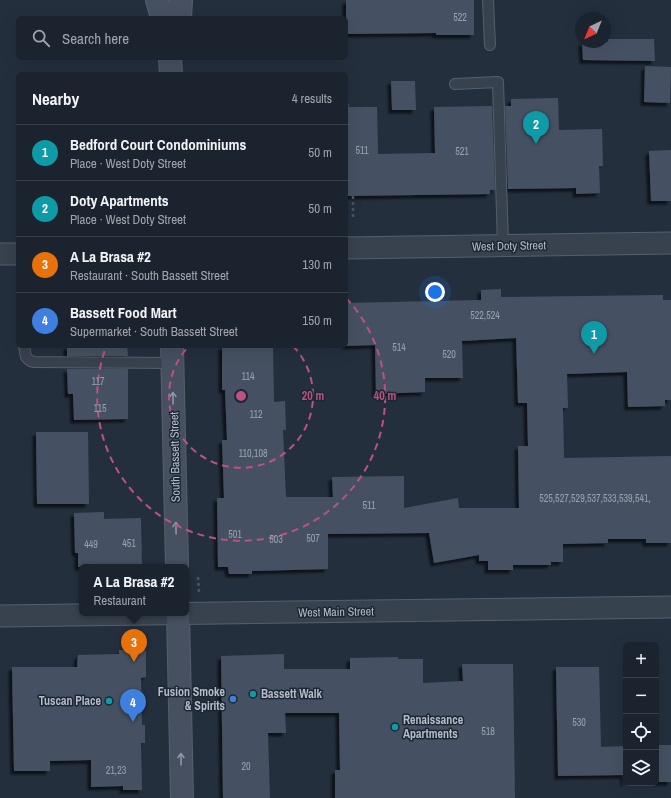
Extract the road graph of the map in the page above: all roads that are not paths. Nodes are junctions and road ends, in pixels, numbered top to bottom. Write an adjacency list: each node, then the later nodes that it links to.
1 (157, 0): 4 (street)
2 (181, 0): 5 (street)
3 (488, 0): 6 (lane)
4 (161, 16)
5 (180, 16)
6 (490, 45)
7 (455, 84): 9 (lane)
8 (671, 243): 9 (street, West Doty Street)
9 (503, 246): 10 (street, West Doty Street)
10 (348, 248)
11 (0, 254): 12 (street)
12 (16, 254)
13 (24, 348): 14 (lane)
14 (173, 354): 15 (street, South Bassett Street, one-way to 14)
15 (177, 564)
16 (671, 607): 17 (street, West Main Street)
17 (189, 613)
18 (79, 615): 19 (street, West Main Street)
19 (0, 616)
20 (178, 616): 21 (street, one-way to 20)
21 (182, 798)

